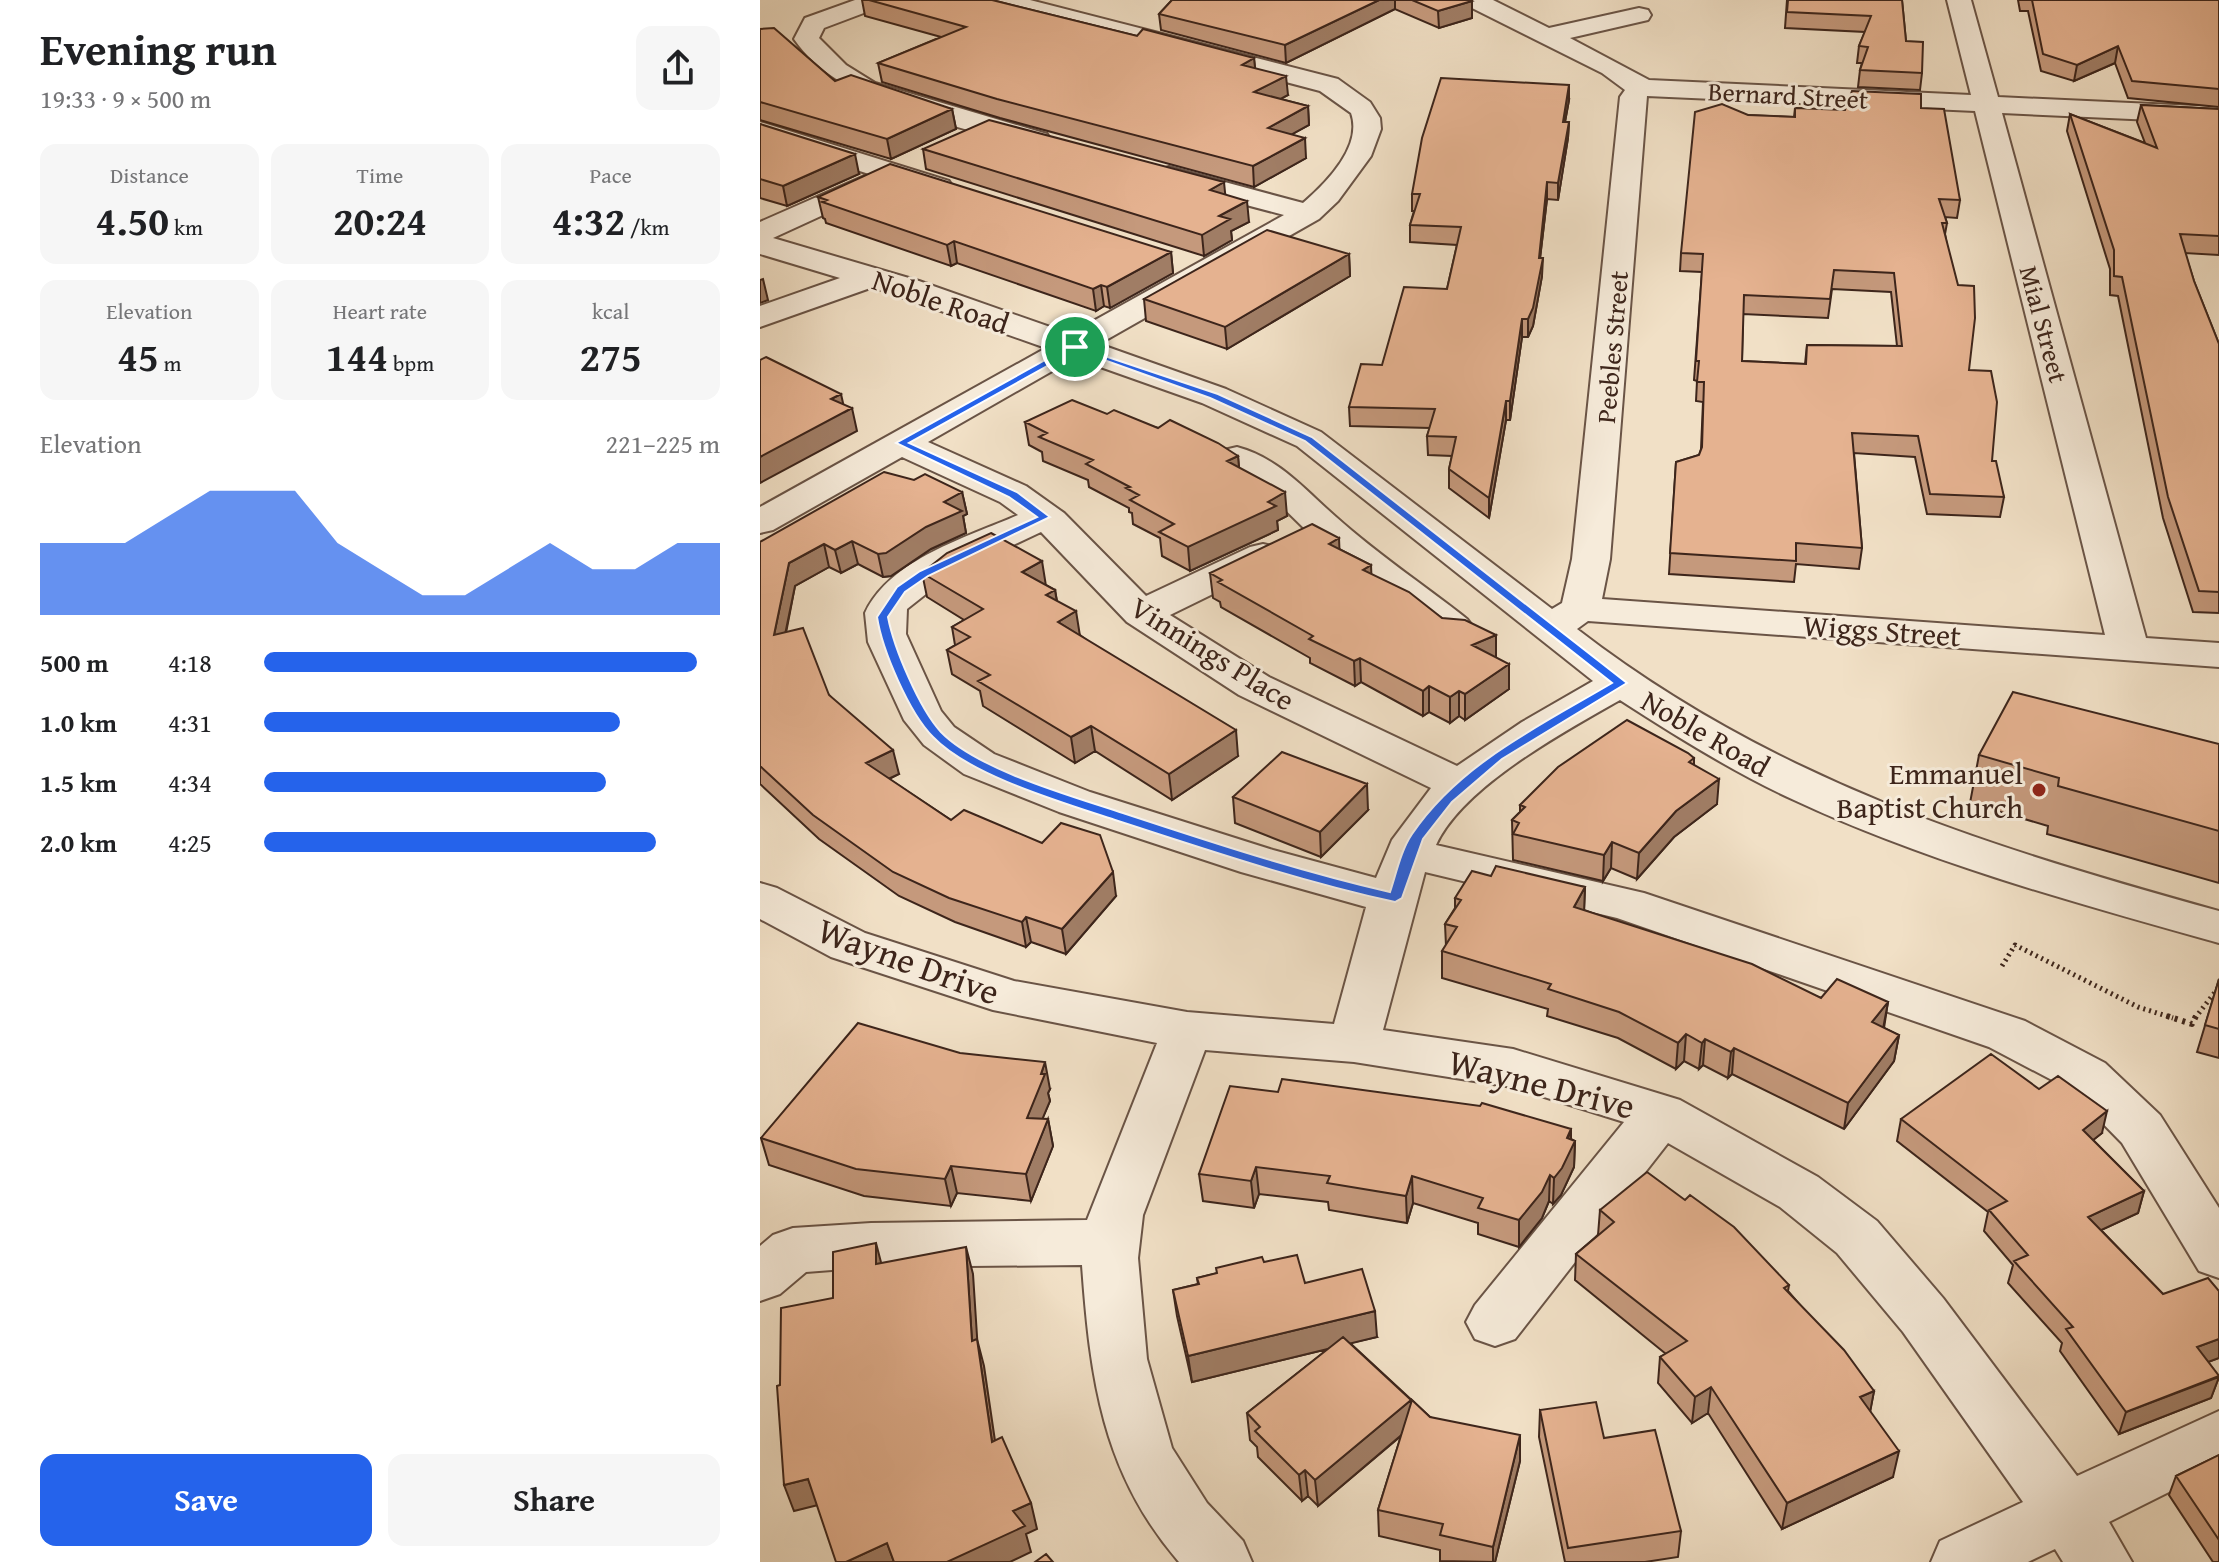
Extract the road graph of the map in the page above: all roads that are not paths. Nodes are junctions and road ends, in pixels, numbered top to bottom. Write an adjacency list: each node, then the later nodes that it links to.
1 (877, 0): 6 (street)
2 (1002, 0): 18 (street)
3 (1474, 0): 8 (street, Bernard Street)
4 (1959, 0): 10 (street, Mial Street)
5 (1639, 15): 8 (street)
6 (810, 32): 7 (street); 12 (street)
7 (778, 35)
8 (1544, 36): 9 (street, Bernard Street)
9 (1640, 86): 10 (street, Bernard Street); 32 (street, Peebles Street)
10 (1986, 104): 11 (street, Bernard Street); 34 (street, Mial Street)
11 (2219, 115)
12 (989, 127): 14 (street); 16 (street)
13 (760, 130): 16 (street)
14 (1063, 147)
15 (1138, 167): 18 (street)
16 (892, 172): 17 (street); 19 (street)
17 (967, 196)
18 (1309, 213): 22 (street)
19 (760, 233)
20 (760, 244): 23 (street, Noble Road)
21 (1173, 260): 22 (street)
22 (1209, 271): 25 (street)
23 (872, 277): 24 (street); 25 (street, Noble Road)
24 (760, 317)
25 (1075, 347): 26 (street); 32 (street, Noble Road)
26 (901, 443): 28 (street, Vinnings Place); 29 (street)
27 (1237, 458): 30 (street)
28 (1045, 517): 31 (street, Vinnings Place); 38 (street)
29 (760, 522)
30 (1323, 526): 31 (street); 33 (street)
31 (1141, 614): 37 (street, Vinnings Place)
32 (1565, 619): 34 (street, Wiggs Street); 36 (street, Noble Road)
33 (1458, 631)
34 (2129, 648): 35 (street, Wiggs Street)
35 (2219, 655)
36 (1621, 683): 37 (street); 40 (street, Noble Road)
37 (1463, 786): 38 (street)
38 (1402, 876): 42 (street); 45 (street)
39 (760, 899): 41 (street, Wayne Drive)
40 (2219, 927)
41 (1187, 1030): 42 (street, Wayne Drive); 44 (street)
42 (1354, 1044): 43 (street, Wayne Drive)
43 (1661, 1114): 47 (street); 49 (street, Wayne Drive)
44 (1112, 1242): 46 (street); 50 (street)
45 (2219, 1255)
46 (771, 1259)
47 (1495, 1322)
48 (2219, 1438): 49 (street)
49 (2065, 1511): 51 (street); 52 (street, Wayne Drive)
50 (1220, 1562)
51 (1963, 1562)
52 (2100, 1562)

